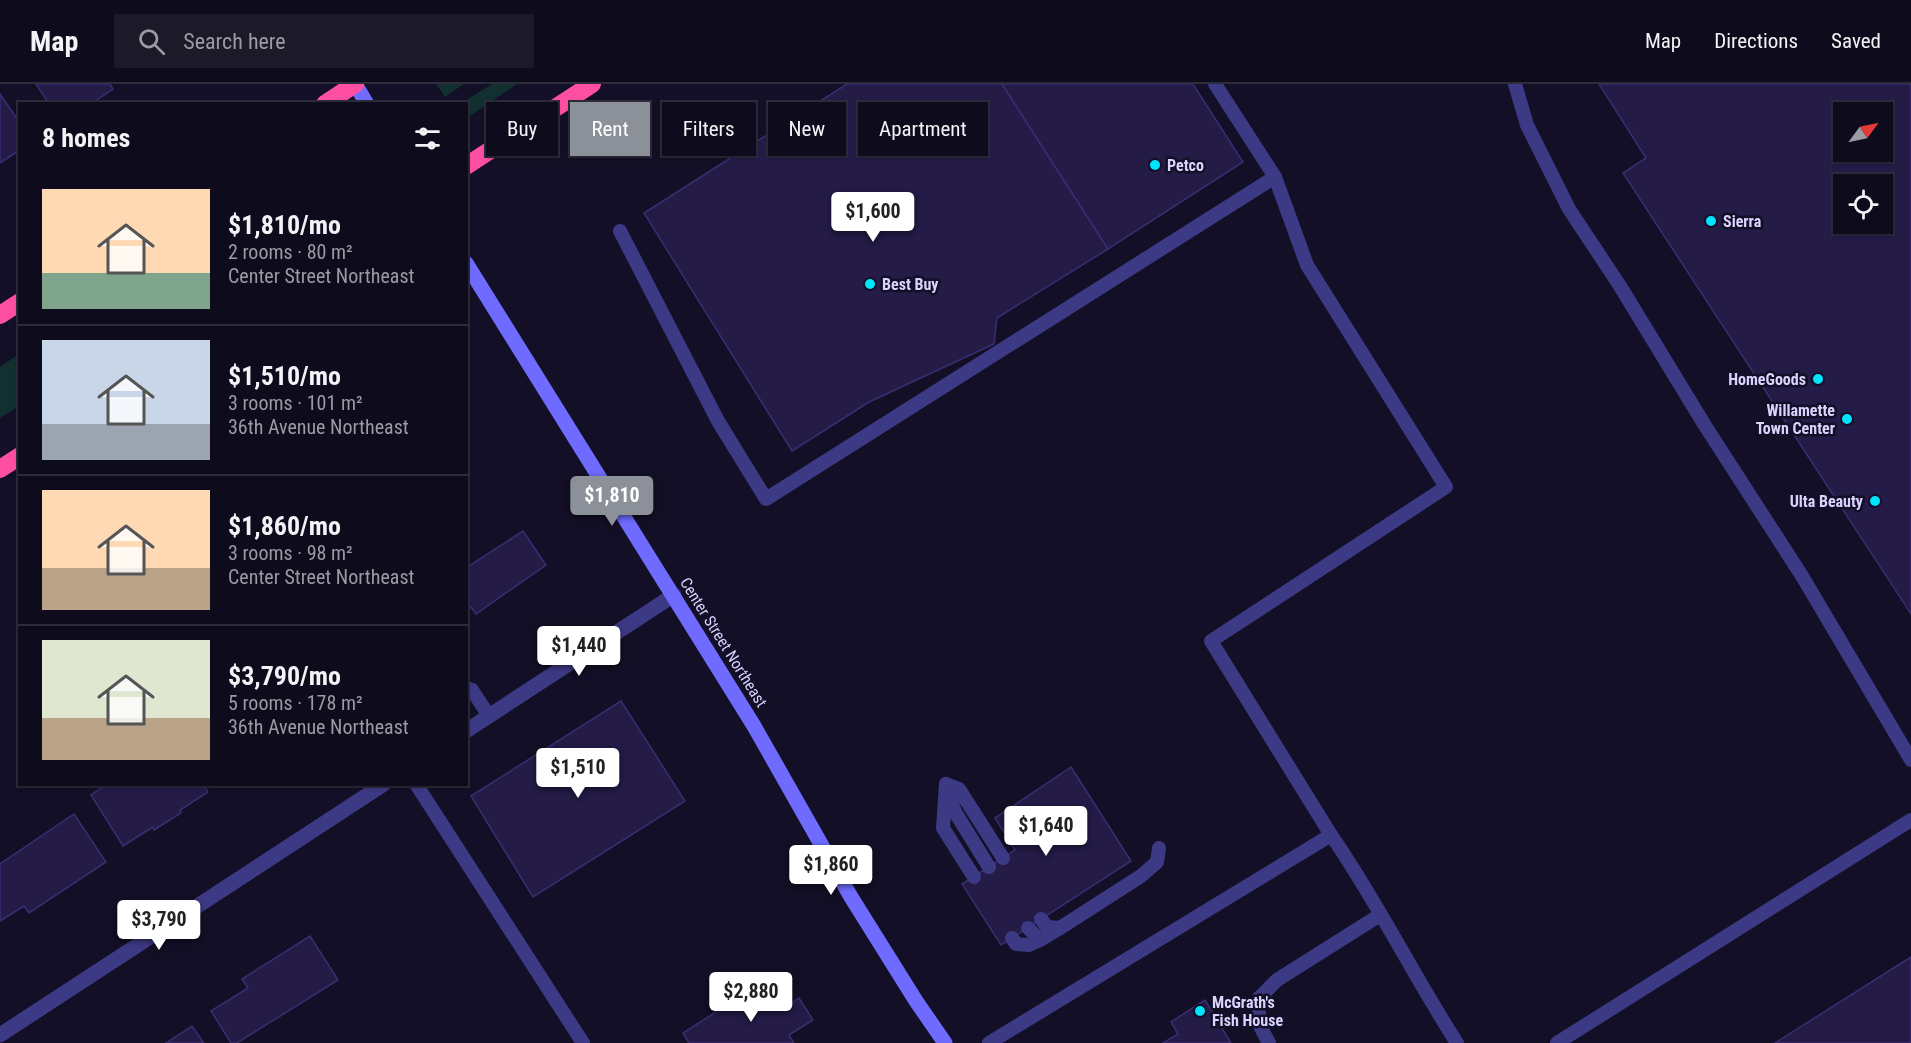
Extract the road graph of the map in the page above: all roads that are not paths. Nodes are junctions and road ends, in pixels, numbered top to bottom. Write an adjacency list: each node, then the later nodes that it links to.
1 (355, 84): 5 (highway); 6 (main road)
2 (592, 84): 7 (highway)
3 (1215, 84): 8 (lane)
4 (1515, 84): 19 (lane)
5 (328, 102)
6 (367, 102)
7 (468, 165)
8 (1275, 177): 9 (lane); 24 (lane)
9 (620, 231)
10 (468, 266): 15 (main road, Center Street Northeast)
11 (18, 303): 12 (highway)
12 (0, 315)
13 (18, 457): 14 (highway)
14 (0, 469)
15 (674, 596): 17 (street); 37 (main road, Center Street Northeast)
16 (468, 689): 17 (lane)
17 (489, 716): 18 (street)
18 (468, 730)
19 (1911, 760)
20 (946, 784): 26 (lane); 27 (lane); 28 (lane)
21 (379, 786): 35 (street)
22 (417, 786): 36 (lane)
23 (1911, 820): 41 (lane)
24 (1331, 835): 29 (lane); 38 (lane)
25 (1159, 848): 32 (lane)
26 (1003, 858)
27 (989, 867)
28 (974, 877)
29 (1380, 915): 39 (lane); 40 (lane)
30 (1041, 919): 32 (lane)
31 (1028, 928): 34 (lane)
32 (1060, 928): 34 (lane)
33 (1012, 938): 34 (lane)
34 (1040, 940)
35 (0, 1035)
36 (583, 1043)
37 (945, 1043)
38 (989, 1043)
39 (1269, 1043)
40 (1457, 1043)
41 (1557, 1043)

